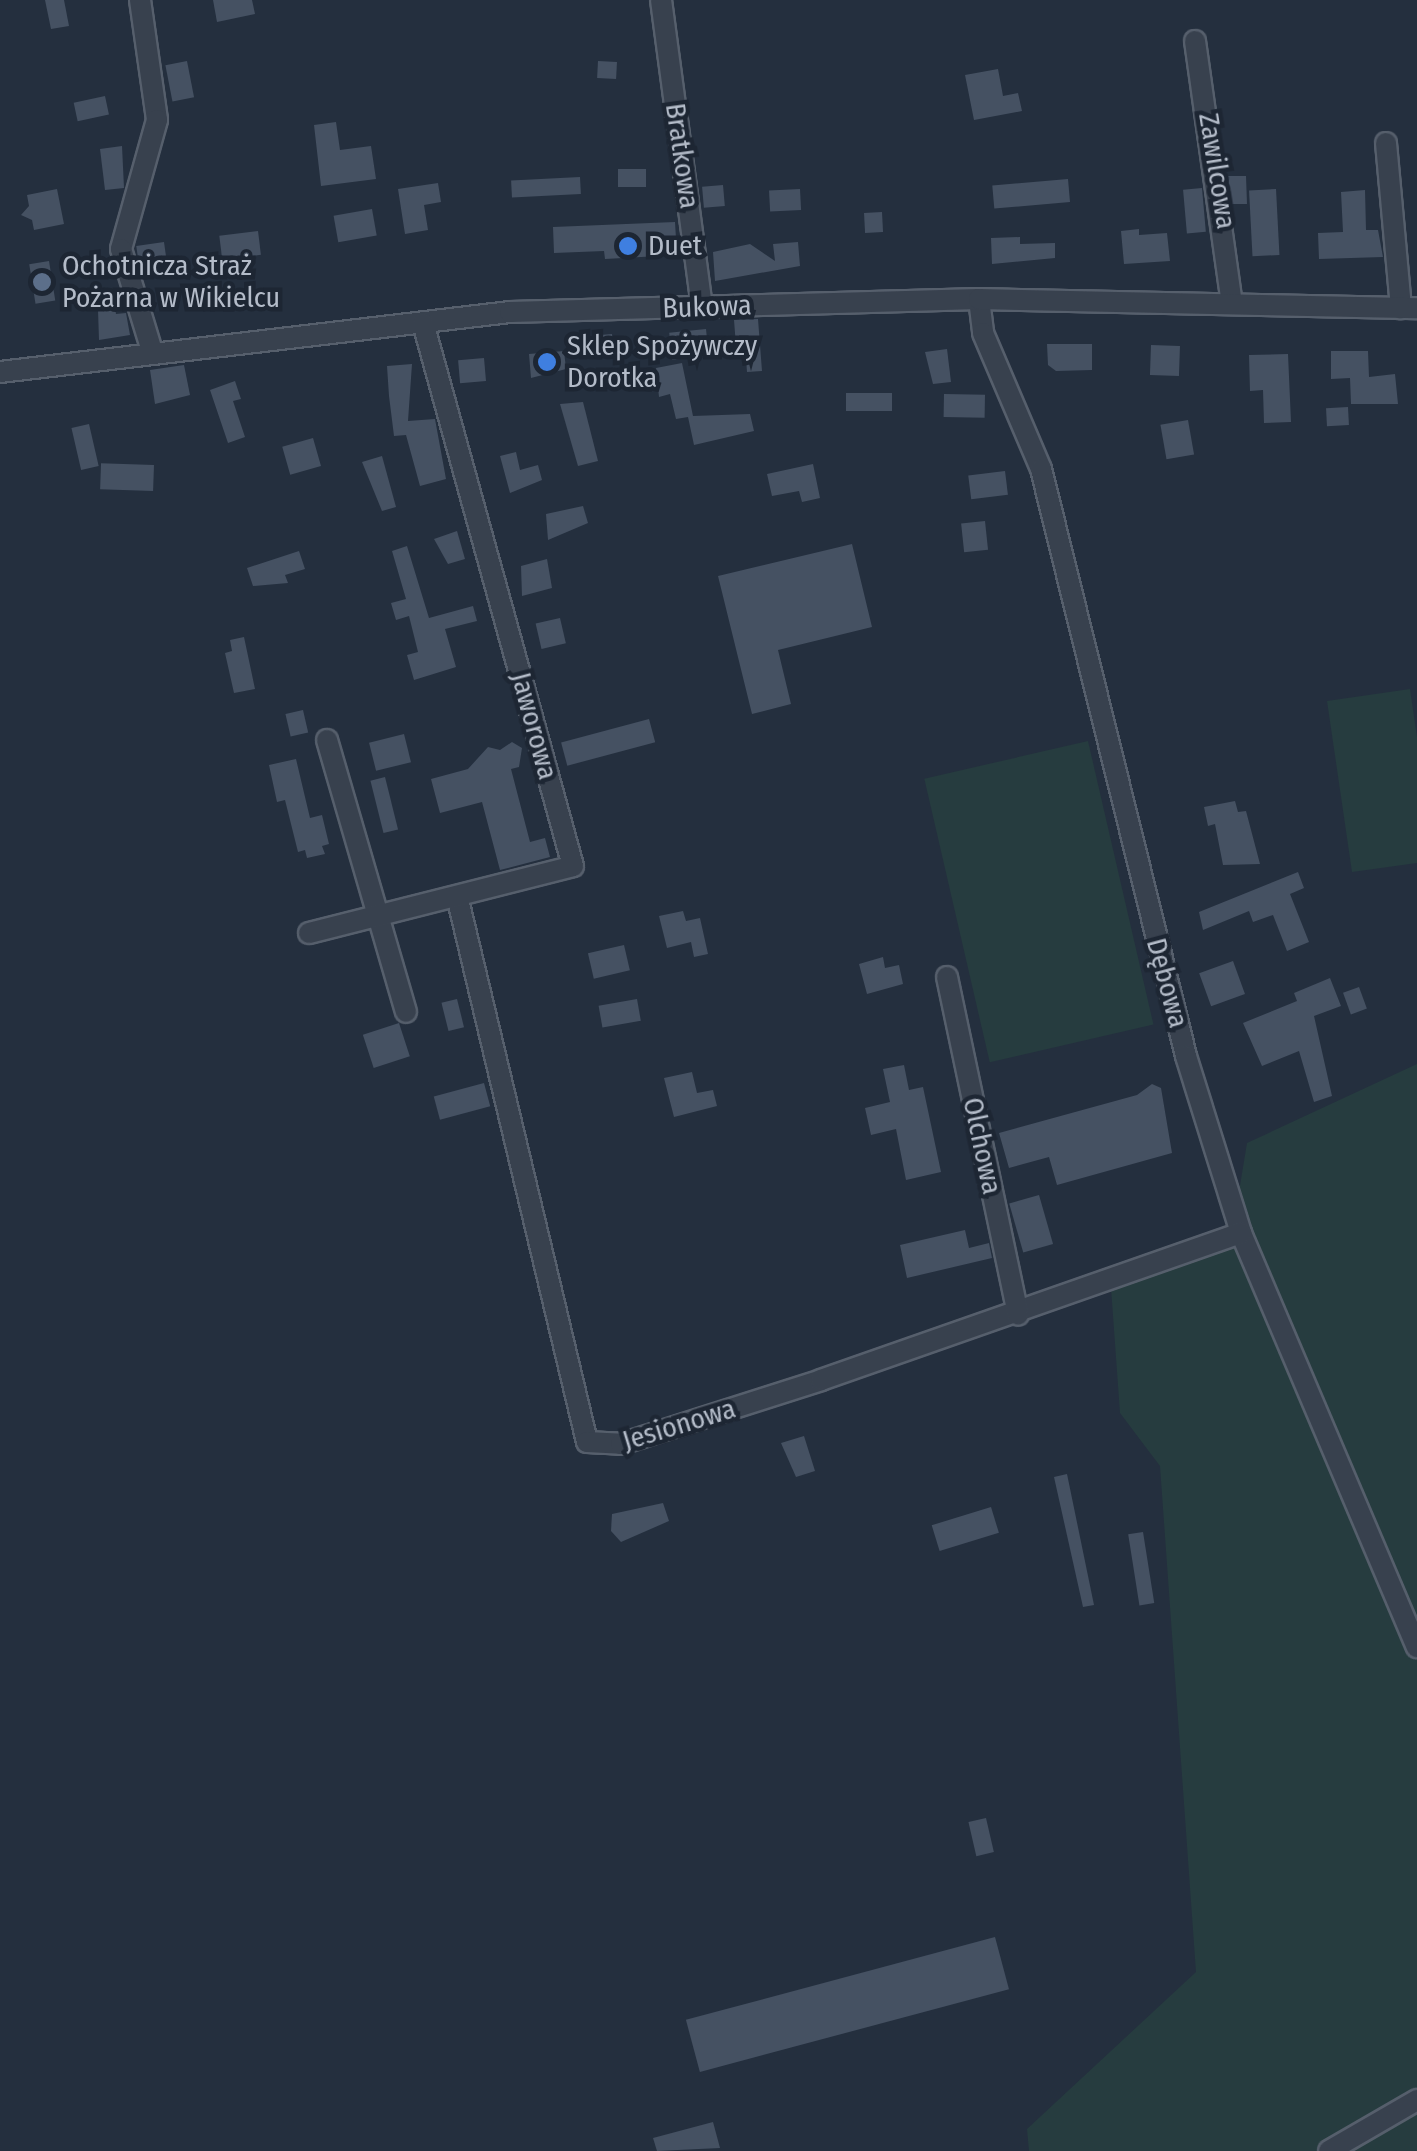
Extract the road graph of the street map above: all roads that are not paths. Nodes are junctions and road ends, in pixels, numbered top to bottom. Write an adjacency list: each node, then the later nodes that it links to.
1 (140, 0): 10 (street)
2 (662, 0): 7 (street, Bratkowa)
3 (1195, 41): 6 (street, Zawilcowa)
4 (1386, 143): 8 (street)
5 (980, 299): 6 (street, Bukowa); 7 (street, Bukowa); 18 (street, Dębowa)
6 (1232, 302): 8 (street, Bukowa)
7 (702, 307): 9 (street, Bukowa)
8 (1409, 308)
9 (423, 323): 10 (street, Bukowa); 13 (street, Jaworowa)
10 (152, 350): 11 (street, Bukowa)
11 (0, 372)
12 (327, 740): 14 (street)
13 (458, 900): 14 (street, Jaworowa); 19 (street, Jesionowa)
14 (382, 917): 15 (street, Jaworowa); 17 (street)
15 (309, 933)
16 (947, 976): 19 (street, Olchowa)
17 (406, 1012)
18 (1241, 1233): 19 (street, Jesionowa); 20 (street, Dębowa)
19 (1018, 1315)
20 (1417, 1647)
21 (1417, 2100): 22 (street)
22 (1329, 2151)

